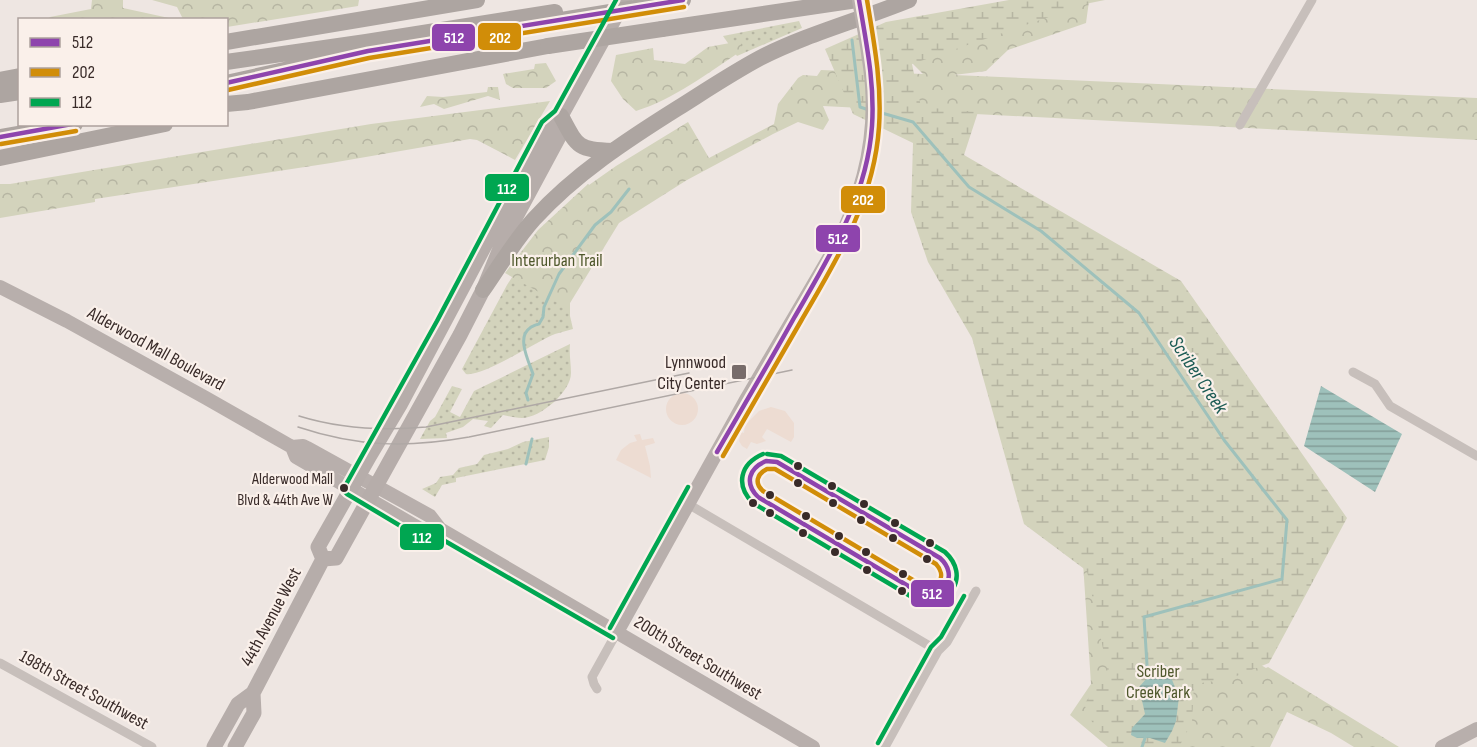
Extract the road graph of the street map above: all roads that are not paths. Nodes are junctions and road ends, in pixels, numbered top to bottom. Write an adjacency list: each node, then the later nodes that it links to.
1 (477, 0): 8 (highway)
2 (626, 0): 7 (highway); 16 (main road, 44th Avenue West)
3 (683, 0): 7 (highway, bridge)
4 (858, 0): 15 (highway, bridge); 29 (street, bridge)
5 (909, 0): 21 (highway)
6 (1312, 0): 17 (street)
7 (552, 17): 9 (highway); 12 (highway)
8 (228, 42)
9 (228, 62)
10 (18, 76): 11 (highway)
11 (0, 80)
12 (228, 84)
13 (18, 92): 14 (highway)
14 (0, 95)
15 (228, 106)
16 (561, 116): 21 (highway); 24 (main road, 44th Avenue West); 27 (main road, 44th Avenue West)
17 (1240, 125)
18 (63, 126): 20 (highway)
19 (155, 126): 22 (highway)
20 (0, 137)
21 (613, 150): 24 (highway)
22 (0, 158)
23 (0, 287): 27 (street, Alderwood Mall Boulevard)
24 (483, 290): 28 (main road, 44th Avenue West)
25 (1353, 372): 26 (street)
26 (1477, 456)
27 (355, 482): 28 (street, 200th Street Southwest); 30 (main road, 44th Avenue West)
28 (373, 492): 30 (main road, 44th Avenue West); 32 (street, 200th Street Southwest)
29 (688, 504): 32 (street); 33 (street)
30 (323, 559): 36 (main road, 44th Avenue West)
31 (976, 591): 33 (street)
32 (617, 632): 35 (street); 42 (street, 200th Street Southwest)
33 (938, 651): 43 (street)
34 (0, 663): 38 (street, 198th Street Southwest)
35 (597, 688)
36 (248, 697): 39 (main road, 44th Avenue West); 40 (main road); 41 (main road, 44th Avenue West)
37 (1477, 729): 44 (street)
38 (152, 747)
39 (214, 747)
40 (227, 747)
41 (235, 747)
42 (813, 747)
43 (885, 747)
44 (1442, 747)

